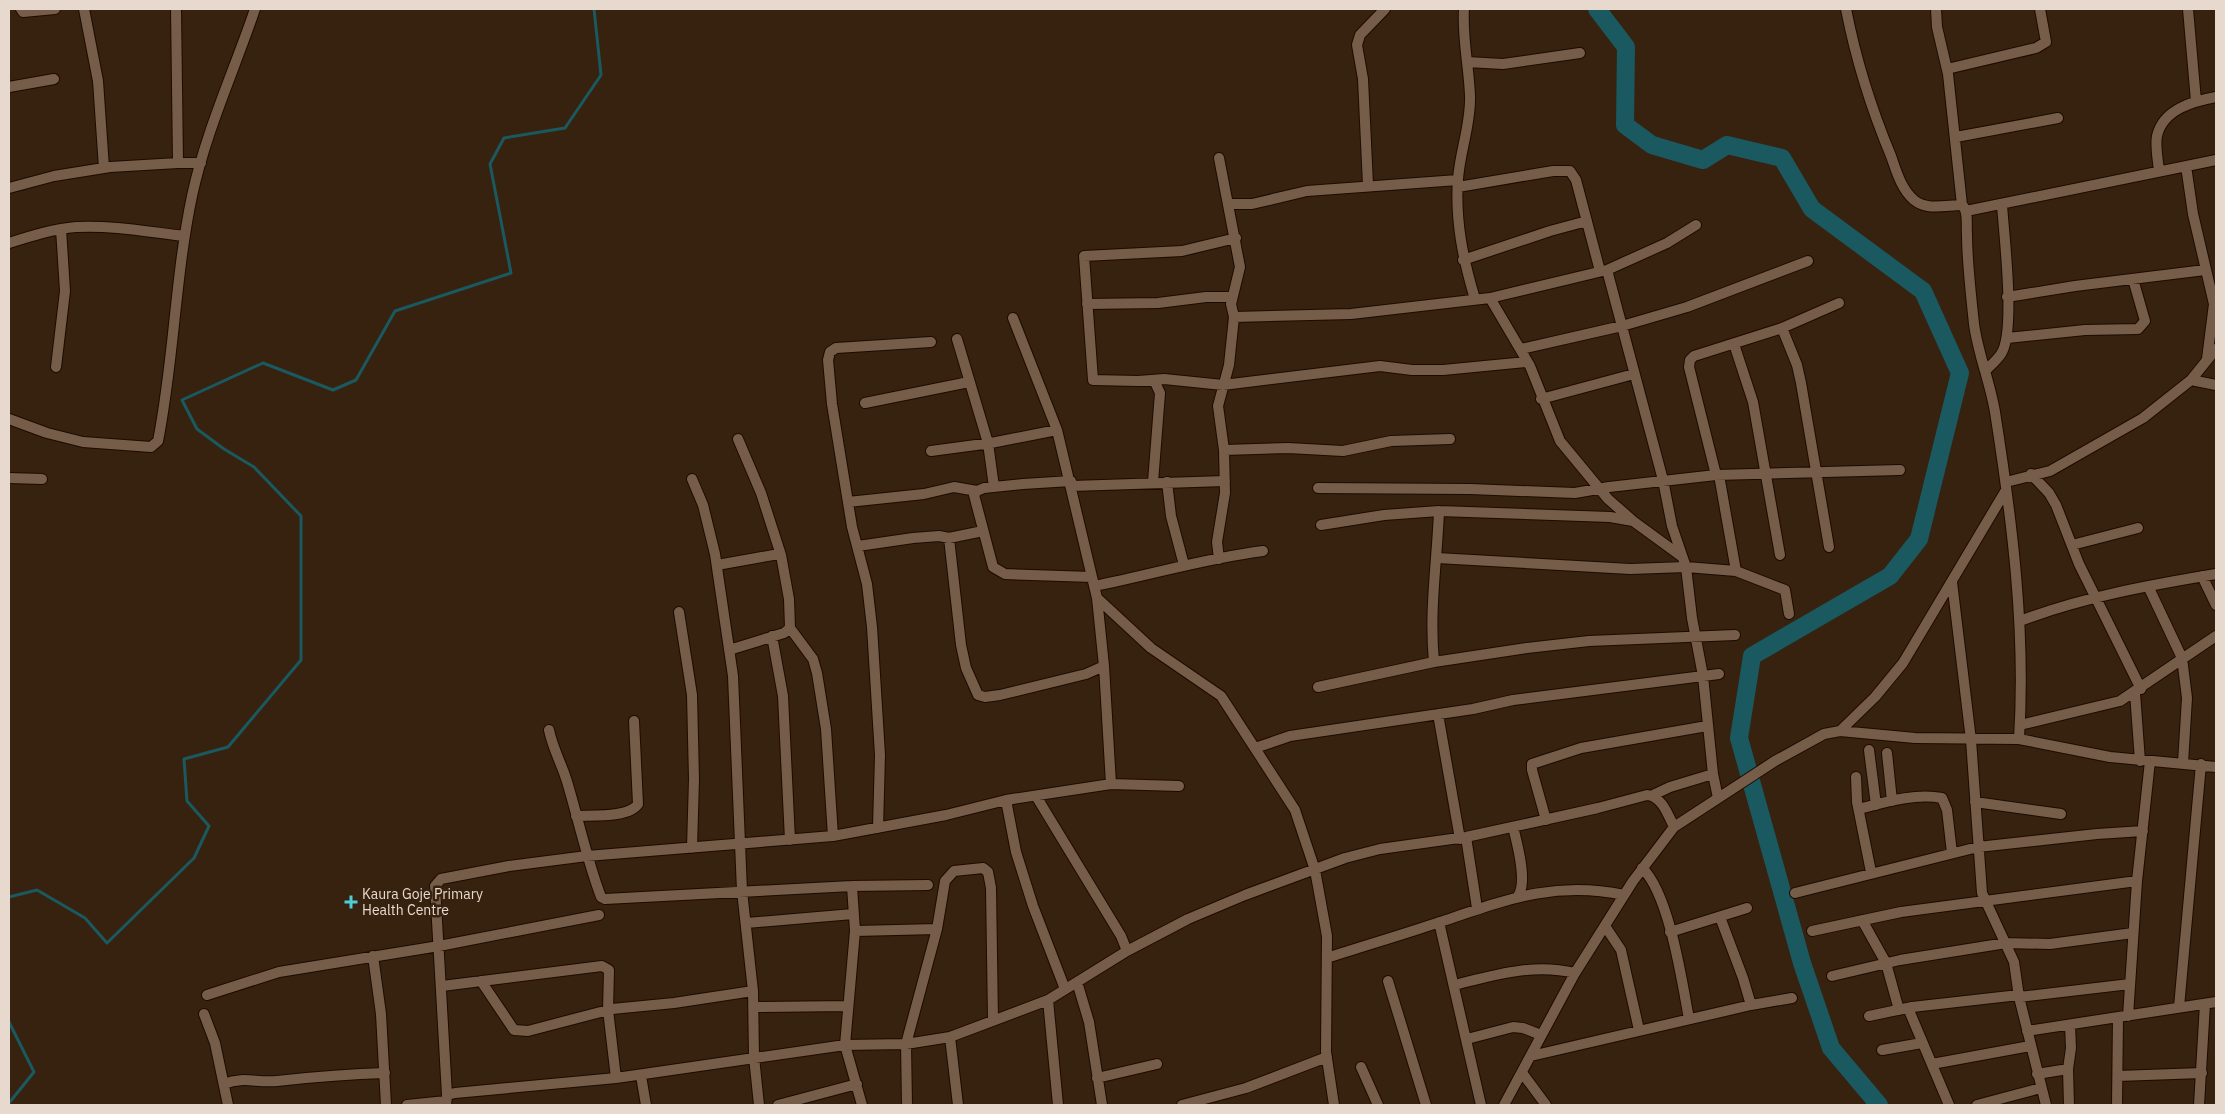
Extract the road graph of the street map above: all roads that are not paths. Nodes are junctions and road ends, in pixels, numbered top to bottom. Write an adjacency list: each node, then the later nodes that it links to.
1 (21, 9): 2 (street)
2 (55, 9)
3 (84, 9): 26 (street)
4 (176, 9): 23 (street)
5 (255, 9): 24 (street)
6 (1385, 9): 29 (street)
7 (1464, 9): 13 (street)
8 (1846, 9): 33 (street)
9 (1936, 9): 14 (street)
10 (2040, 9): 14 (street)
11 (2188, 9): 18 (street)
12 (1580, 53): 13 (street)
13 (1467, 62): 28 (street)
14 (1947, 69): 20 (street)
15 (54, 79): 16 (street)
16 (9, 86)
17 (2216, 97): 18 (street)
18 (2196, 101): 27 (street)
19 (2058, 118): 20 (street)
20 (1956, 137): 33 (street)
21 (1219, 158): 31 (street)
22 (2216, 160): 25 (street)
23 (178, 163): 24 (street); 26 (street)
24 (201, 163): 37 (street)
25 (2186, 166): 27 (street); 43 (street)
26 (104, 168): 30 (street)
27 (2159, 171): 32 (street)
28 (1458, 184): 29 (street); 34 (street); 40 (street)
29 (1368, 185): 31 (street)
30 (9, 188)
31 (1228, 204): 38 (street)
32 (2002, 205): 33 (street); 46 (street)
33 (1964, 208): 64 (street)
34 (1587, 222): 40 (street); 42 (street)
35 (1696, 226): 42 (street)
36 (61, 229): 37 (street); 39 (street); 63 (street)
37 (184, 236): 73 (street)
38 (1236, 238): 45 (street); 50 (street)
39 (9, 243)
40 (1463, 260): 48 (street)
41 (1808, 261): 53 (street)
42 (1603, 270): 47 (street); 53 (street)
43 (2205, 270): 44 (street); 61 (street)
44 (2133, 279): 46 (street); 55 (street)
45 (1232, 297): 50 (street); 51 (street)
46 (2007, 297): 55 (street)
47 (1490, 298): 48 (street); 59 (street)
48 (1475, 299): 51 (street)
49 (1839, 303): 54 (street)
50 (1088, 304): 66 (street)
51 (1234, 317): 69 (street)
52 (1013, 318): 74 (street)
53 (1622, 326): 59 (street); 65 (street)
54 (1782, 328): 58 (street); 81 (street)
55 (2007, 338): 64 (street)
56 (956, 339): 68 (street)
57 (931, 342): 98 (street)
58 (1734, 344): 82 (street); 84 (street)
59 (1520, 348): 62 (street)
60 (2216, 349): 61 (street)
61 (2207, 360): 67 (street)
62 (1527, 362): 69 (street); 71 (street)
63 (56, 367)
64 (1985, 371): 93 (street)
65 (1634, 374): 71 (street); 88 (street)
66 (1154, 380): 69 (street); 90 (street)
67 (2191, 380): 70 (street); 83 (street)
68 (970, 382): 72 (street); 77 (street)
69 (1223, 385): 78 (street)
70 (2216, 385)
71 (1541, 399): 96 (street)
72 (866, 403)
73 (9, 419)
74 (1057, 430): 77 (street); 92 (street)
75 (738, 439): 109 (street)
76 (1450, 439): 78 (street)
77 (988, 443): 79 (street); 94 (street)
78 (1224, 450): 89 (street)
79 (932, 451)
80 (1900, 470): 81 (street)
81 (1817, 473): 82 (street); 107 (street)
82 (1764, 474): 84 (street); 110 (street)
83 (2031, 474): 93 (street); 105 (street)
84 (1718, 475): 88 (street); 117 (street)
85 (9, 478): 86 (street)
86 (42, 479)
87 (692, 479): 114 (street)
88 (1663, 480): 96 (street); 111 (street)
89 (1225, 481): 91 (street); 113 (street)
90 (1153, 482): 91 (street); 92 (street)
91 (1168, 482): 115 (street)
92 (1071, 484): 94 (street); 120 (street)
93 (2006, 486): 121 (street); 128 (street)
94 (994, 487): 97 (street)
95 (1318, 488): 96 (street)
96 (1599, 488): 100 (street)
97 (977, 492): 98 (street); 103 (street)
98 (848, 502): 106 (street)
99 (1439, 511): 100 (street); 101 (street); 112 (street)
100 (1633, 520): 111 (street)
101 (1321, 525)
102 (2138, 528): 105 (street)
103 (983, 531): 104 (street); 120 (street)
104 (948, 538): 106 (street); 137 (street)
105 (2072, 545): 124 (street)
106 (858, 546): 174 (street)
107 (1830, 547)
108 (1263, 551): 113 (street)
109 (780, 554): 114 (street); 129 (street)
110 (1780, 555)
111 (1681, 556): 116 (street)
112 (1437, 558): 116 (street); 136 (street)
113 (1219, 560): 115 (street)
114 (717, 565): 134 (street)
115 (1184, 565): 120 (street)
116 (1686, 567): 117 (street); 132 (street)
117 (1736, 571): 127 (street)
118 (2216, 574): 119 (street)
119 (2202, 576): 122 (street); 125 (street)
120 (1093, 582): 123 (street)
121 (1952, 582): 147 (street); 149 (street)
122 (2148, 586): 124 (street); 135 (street)
123 (1097, 598): 137 (street); 150 (street)
124 (2095, 598): 128 (street); 141 (street)
125 (2216, 605)
126 (679, 612): 181 (street)
127 (1789, 614)
128 (2020, 621): 144 (street)
129 (790, 628): 131 (street); 176 (street)
130 (1735, 635): 132 (street)
131 (772, 636): 134 (street); 178 (street)
132 (1695, 636): 136 (street); 139 (street)
133 (2216, 636): 135 (street)
134 (729, 650): 179 (street)
135 (2182, 658): 141 (street); 154 (street)
136 (1434, 662): 140 (street)
137 (1104, 666): 159 (street)
138 (1719, 674): 139 (street)
139 (1703, 676): 142 (street); 145 (street)
140 (1318, 687)
141 (2138, 691): 144 (street); 153 (street)
142 (1438, 714): 150 (street); 177 (street)
143 (634, 721): 170 (street)
144 (2020, 725): 148 (street)
145 (1707, 726): 157 (street); 171 (street)
146 (549, 730): 170 (street)
147 (1840, 731): 149 (street); 163 (street)
148 (2019, 739): 149 (street); 153 (street)
149 (1971, 740): 166 (street)
150 (1255, 748): 185 (street)
151 (1869, 750): 167 (street)
152 (1887, 753): 165 (street)
153 (2145, 761): 154 (street); 175 (street)
154 (2183, 763): 155 (street)
155 (2201, 764): 156 (street); 234 (street)
156 (2216, 767)
157 (1713, 774): 161 (street); 163 (street)
158 (1856, 777): 168 (street)
159 (1111, 784): 160 (street); 162 (street)
160 (1179, 786)
161 (1653, 795): 171 (street); 173 (street)
162 (1036, 796): 164 (street); 211 (street)
163 (1718, 798): 173 (street)
164 (1006, 800): 174 (street); 223 (street)
165 (1892, 801): 167 (street); 182 (street)
166 (1975, 802): 169 (street); 180 (street)
167 (1876, 805): 168 (street)
168 (1859, 809): 186 (street)
169 (2061, 814)
170 (576, 816): 183 (street)
171 (1546, 820): 172 (street)
172 (1513, 827): 177 (street); 193 (street)
173 (1674, 827): 184 (street)
174 (878, 828): 176 (street)
175 (2143, 831): 180 (street); 187 (street)
176 (833, 836): 178 (street)
177 (1463, 838): 185 (street); 195 (street)
178 (790, 840): 179 (street)
179 (740, 845): 181 (street); 190 (street)
180 (1978, 846): 182 (street); 194 (street)
181 (692, 848): 183 (street)
182 (1952, 853): 186 (street)
183 (587, 856): 190 (street); 210 (street)
184 (1642, 868): 192 (street); 207 (street)
185 (1314, 870): 211 (street); 213 (street)
186 (1871, 872): 191 (street)
187 (2137, 880): 194 (street); 208 (street)
188 (928, 885): 189 (street)
189 (852, 886): 190 (street); 197 (street)
190 (742, 891): 202 (street)
191 (1795, 893)
192 (1624, 895): 193 (street); 203 (street)
193 (1518, 896): 195 (street)
194 (1986, 901): 200 (street); 209 (street)
195 (1477, 908): 201 (street)
196 (1747, 908): 199 (street)
197 (854, 914): 202 (street); 205 (street)
198 (599, 915): 210 (street)
199 (1720, 917): 207 (street); 231 (street)
200 (1862, 920): 206 (street); 214 (street)
201 (1439, 922): 213 (street); 221 (street)
202 (746, 923): 224 (street)
203 (1605, 926): 215 (street); 243 (street)
204 (937, 929): 205 (street); 241 (street); 249 (street)
205 (855, 931): 232 (street)
206 (1812, 931)
207 (1670, 932): 240 (street)
208 (2134, 932): 209 (street); 220 (street)
209 (2006, 943): 214 (street); 226 (street)
210 (439, 946): 212 (street); 222 (street)
211 (1127, 951): 219 (street)
212 (373, 956): 225 (street); 260 (street)
213 (1327, 958): 254 (street)
214 (1886, 963): 216 (street); 235 (street)
215 (1575, 973): 221 (street); 245 (street)
216 (1832, 976)
217 (481, 981): 222 (street); 236 (street); 236 (street)
218 (1388, 981): 287 (street)
219 (1077, 982): 223 (street); 267 (street)
220 (2130, 984): 226 (street); 239 (street)
221 (1454, 985): 247 (street)
222 (442, 986): 271 (street)
223 (1065, 989): 228 (street)
224 (753, 991): 233 (street); 236 (street)
225 (208, 995)
226 (2019, 996): 235 (street); 244 (street)
227 (1792, 998): 231 (street)
228 (1048, 1000): 241 (street); 282 (street)
229 (2216, 1002): 230 (street)
230 (2205, 1004): 234 (street); 261 (street)
231 (1751, 1005): 240 (street)
232 (848, 1006): 233 (street); 250 (street)
233 (754, 1007): 255 (street)
234 (2179, 1007): 239 (street)
235 (1904, 1009): 238 (street); 248 (street)
236 (608, 1010): 266 (street)
237 (204, 1014): 268 (street)
238 (1869, 1016)
239 (2123, 1016): 242 (street); 265 (street)
240 (1690, 1019): 243 (street)
241 (993, 1020): 246 (street)
242 (2070, 1025): 244 (street); 259 (street)
243 (1639, 1030): 253 (street)
244 (2027, 1031): 251 (street)
245 (1541, 1035): 247 (street); 253 (street)
246 (950, 1037): 249 (street); 281 (street)
247 (1467, 1039): 288 (street)
248 (1922, 1042): 252 (street); 257 (street)
249 (906, 1044): 250 (street); 280 (street)
250 (845, 1045): 255 (street); 269 (street)
251 (2030, 1046): 257 (street); 263 (street)
252 (1882, 1050)
253 (1531, 1056): 262 (street)
254 (1327, 1057): 272 (street); 285 (street)
255 (754, 1058): 264 (street); 277 (street)
256 (1157, 1064): 267 (street)
257 (1932, 1064): 291 (street)
258 (1361, 1067): 286 (street)
259 (2068, 1069): 263 (street); 294 (street)
260 (385, 1073): 268 (street); 274 (street)
261 (2202, 1073): 265 (street); 296 (street)
262 (1523, 1074): 289 (street); 290 (street)
263 (2038, 1074): 270 (street)
264 (640, 1076): 266 (street); 276 (street)
265 (2118, 1076): 295 (street)
266 (616, 1078): 271 (street)
267 (1097, 1078): 283 (street)
268 (224, 1084): 273 (street)
269 (857, 1084): 278 (street); 279 (street)
270 (2041, 1088): 292 (street); 293 (street)
271 (446, 1100): 275 (street)
272 (1194, 1104): 284 (street)
273 (228, 1105)
274 (386, 1105)
275 (407, 1105)
276 (646, 1105)
277 (759, 1105)
278 (778, 1105)
279 (862, 1105)
280 (907, 1105)
281 (958, 1105)
282 (1058, 1105)
283 (1102, 1105)
284 (1182, 1105)
285 (1334, 1105)
286 (1378, 1105)
287 (1426, 1105)
288 (1481, 1105)
289 (1504, 1105)
290 (1546, 1105)
291 (1949, 1105)
292 (1977, 1105)
293 (2046, 1105)
294 (2069, 1105)
295 (2117, 1105)
296 (2199, 1105)

